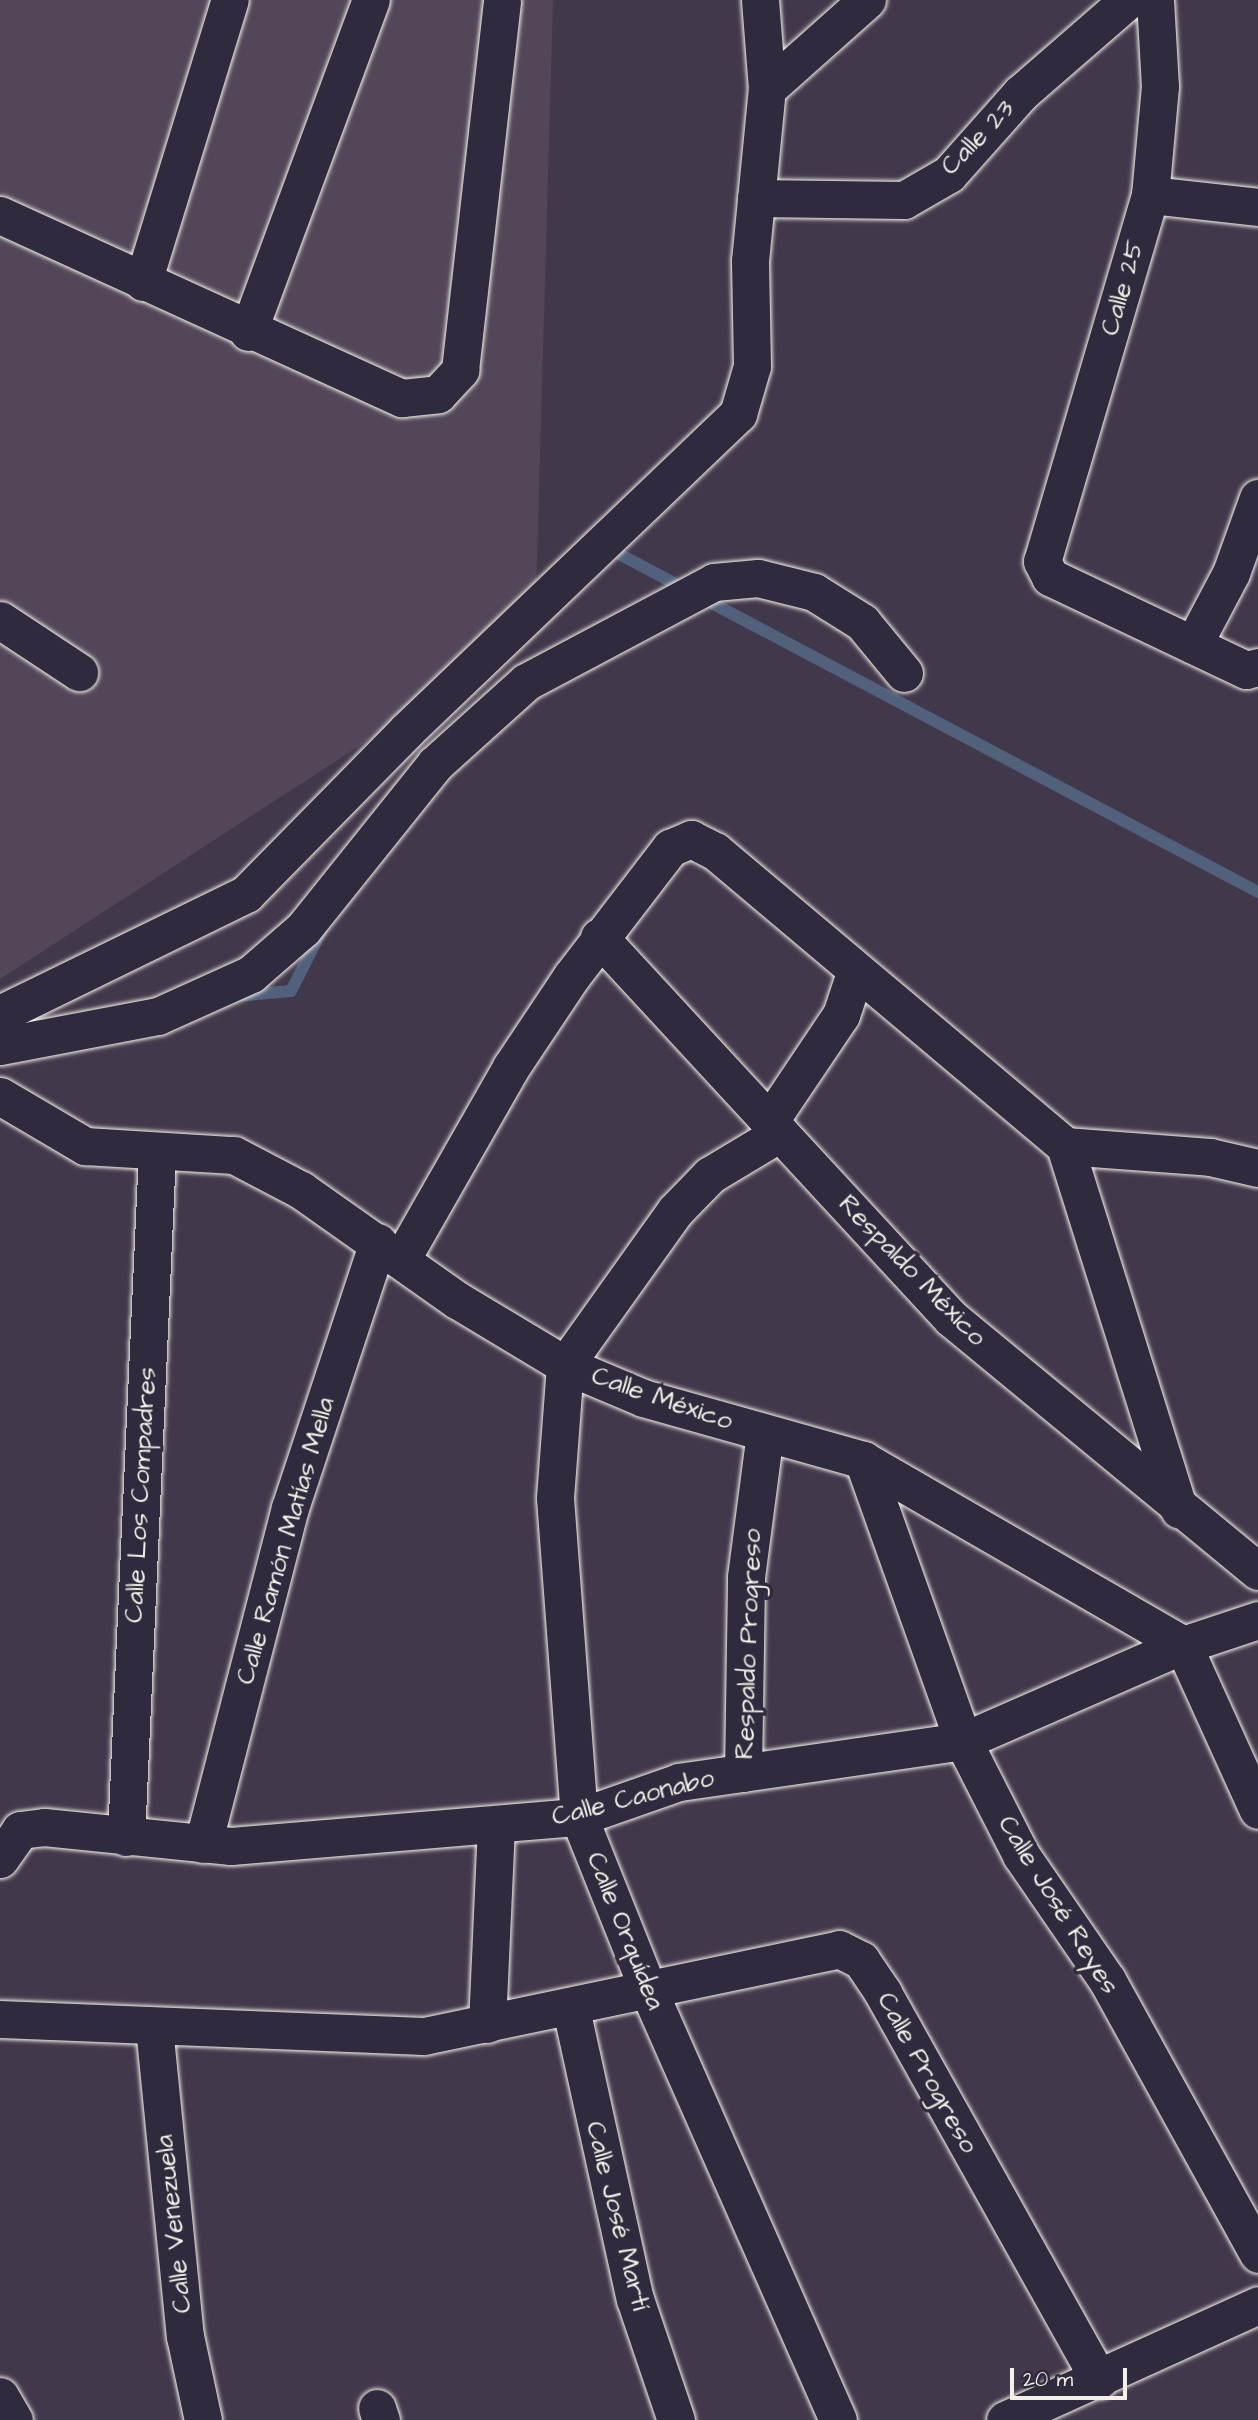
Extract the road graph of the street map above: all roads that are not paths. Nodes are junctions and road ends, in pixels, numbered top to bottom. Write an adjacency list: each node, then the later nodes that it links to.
1 (230, 0): 13 (street)
2 (371, 0): 14 (street)
3 (502, 0): 14 (street)
4 (760, 0): 8 (street)
5 (867, 0): 8 (street)
6 (1128, 0): 10 (street, Calle 23)
7 (1155, 0): 9 (street, Calle 25)
8 (767, 89): 10 (street)
9 (1150, 195): 11 (street); 17 (street, Calle 25)
10 (756, 198): 23 (street)
11 (1258, 207)
12 (0, 215): 13 (street)
13 (143, 282): 14 (street)
14 (248, 332)
15 (1258, 498): 17 (street)
16 (0, 620): 19 (street)
17 (1193, 645): 18 (street)
18 (1258, 667)
19 (79, 673)
20 (904, 673): 24 (street)
21 (599, 937): 22 (street, Calle Ramón Matías Mella); 26 (street, Respaldo México); 30 (street, Calle Ramón Matías Mella)
22 (856, 970): 26 (street); 27 (street)
23 (0, 1014)
24 (0, 1046)
25 (5, 1101): 28 (street, Calle México)
26 (775, 1127): 31 (street); 34 (street, Respaldo México)
27 (1065, 1146): 29 (street); 34 (street)
28 (157, 1152): 30 (street, Calle México); 43 (street, Calle Los Compadres)
29 (1258, 1168)
30 (390, 1251): 31 (street, Calle México); 45 (street, Calle Ramón Matías Mella)
31 (565, 1365): 32 (street, Calle México); 41 (street, Calle Orquídea)
32 (765, 1433): 33 (street, Calle México); 39 (street, Respaldo Progreso)
33 (863, 1460): 37 (street, Calle México); 38 (street, Calle José Reyes)
34 (1179, 1510): 35 (street, Respaldo México)
35 (1258, 1571)
36 (1258, 1620): 37 (street)
37 (1183, 1645): 38 (street, Calle Caonabo); 40 (street)
38 (963, 1741): 39 (street, Calle Caonabo); 51 (street, Calle José Reyes)
39 (743, 1773): 41 (street, Calle Caonabo)
40 (1258, 1810)
41 (579, 1817): 42 (street, Calle Caonabo); 46 (street, Calle Orquídea)
42 (496, 1825): 45 (street, Calle Caonabo); 49 (street)
43 (126, 1837): 44 (street, Calle Caonabo); 45 (street, Calle Caonabo)
44 (10, 1844)
45 (203, 1844)
46 (646, 1987): 47 (street, Calle Progreso); 53 (street, Calle Progreso); 59 (street, Calle Orquídea)
47 (571, 2009): 49 (street, Calle Progreso); 58 (street, Calle José Martí)
48 (0, 2019): 50 (street, Calle Progreso)
49 (487, 2024): 50 (street, Calle Progreso)
50 (154, 2027): 57 (street, Calle Venezuela)
51 (1258, 2255)
52 (1258, 2305): 53 (street)
53 (1099, 2380): 55 (street)
54 (0, 2396): 56 (street)
55 (1046, 2413): 60 (street)
56 (14, 2420)
57 (203, 2420)
58 (676, 2420)
59 (838, 2420)
60 (1005, 2420)

